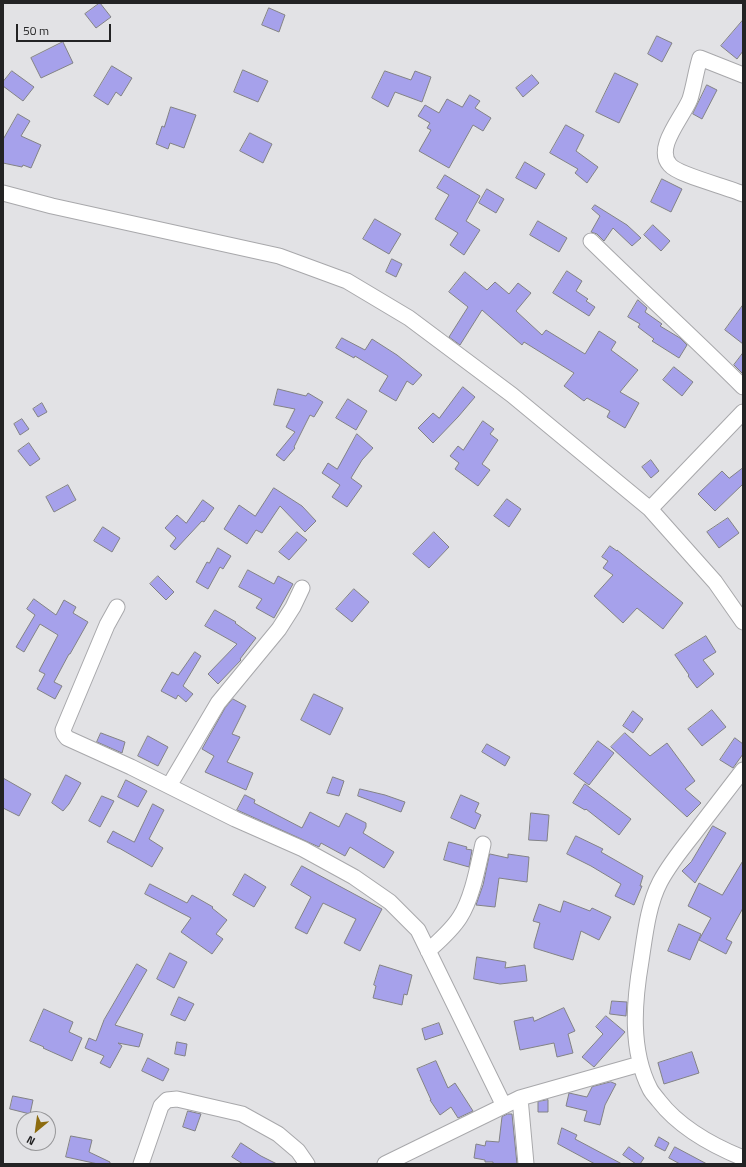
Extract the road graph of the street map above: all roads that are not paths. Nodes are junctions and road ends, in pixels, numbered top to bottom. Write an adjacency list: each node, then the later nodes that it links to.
1 (743, 75): 3 (street)
2 (3, 193): 7 (street)
3 (743, 194)
4 (590, 241): 5 (street)
5 (743, 387)
6 (743, 412): 7 (street)
7 (650, 509): 10 (street)
8 (302, 588): 12 (street)
9 (117, 607): 12 (street)
10 (743, 622)
11 (743, 770): 15 (street)
12 (169, 786): 14 (street)
13 (483, 844): 14 (street)
14 (428, 951): 17 (street)
15 (640, 1064): 16 (street); 18 (street)
16 (520, 1098): 17 (street); 22 (street)
17 (504, 1106): 21 (street)
18 (743, 1158)
19 (141, 1164): 20 (street)
20 (307, 1164)
21 (385, 1164)
22 (526, 1164)

